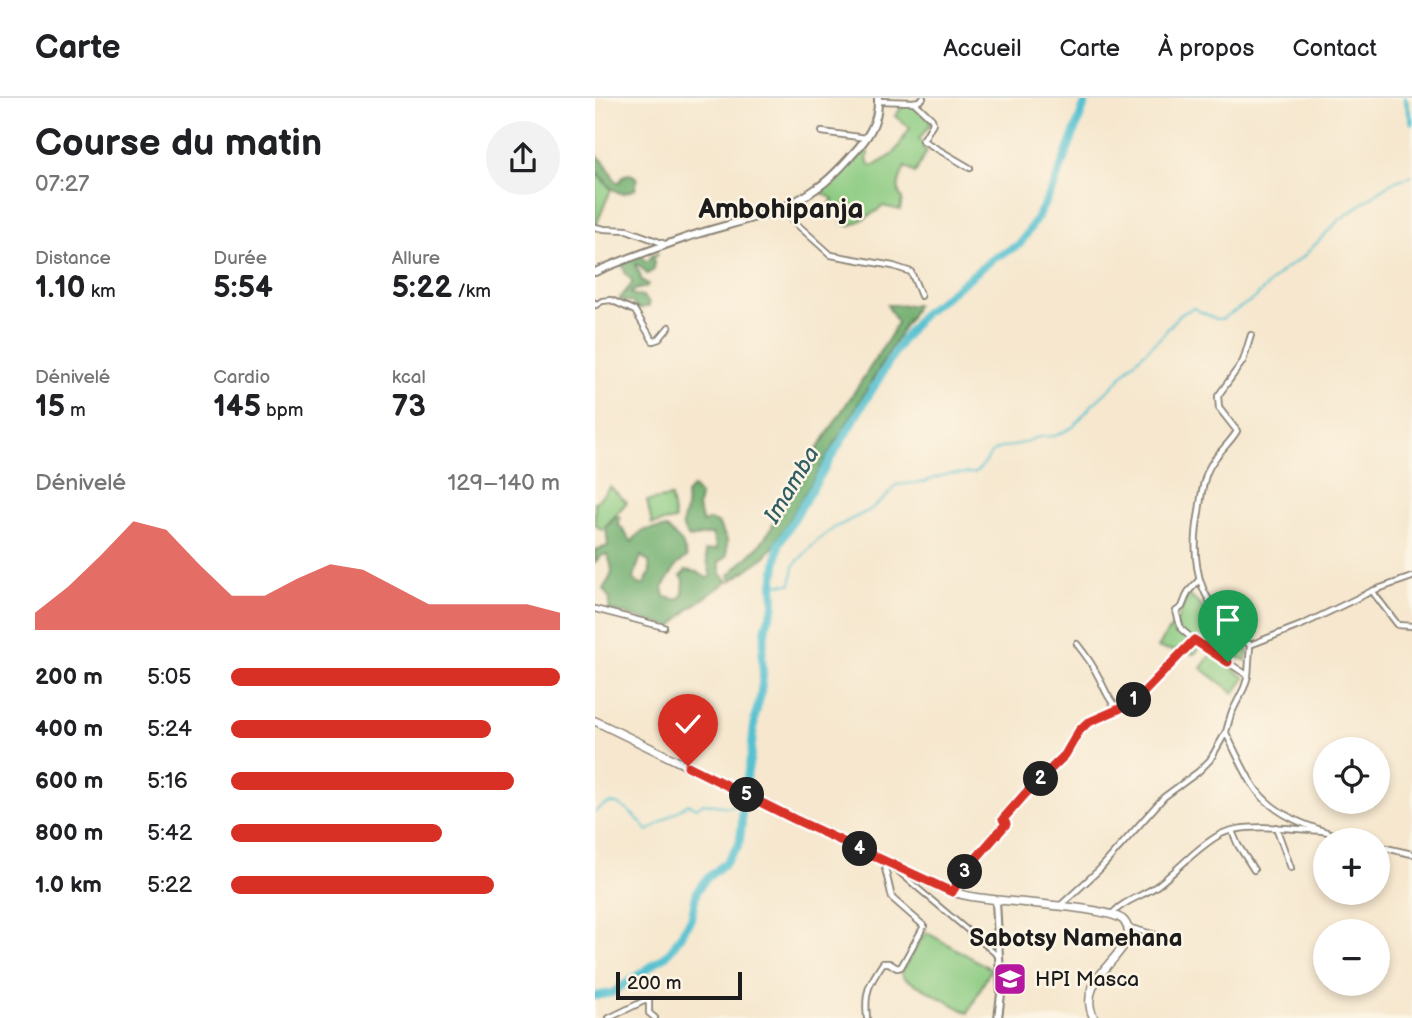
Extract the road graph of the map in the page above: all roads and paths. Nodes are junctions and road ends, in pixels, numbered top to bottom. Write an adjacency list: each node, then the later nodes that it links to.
1 (923, 98): 3 (street)
2 (879, 99): 3 (street); 5 (street)
3 (914, 102): 6 (street)
4 (822, 132): 5 (street)
5 (867, 138): 7 (street)
6 (970, 168)
7 (780, 208): 9 (street); 11 (street)
8 (595, 227): 9 (street)
9 (669, 245): 10 (street)
10 (595, 272)
11 (921, 296)
12 (595, 303): 13 (street)
13 (669, 327)
14 (1251, 335): 16 (street)
15 (1412, 578): 17 (street)
16 (1199, 580): 21 (street); 23 (street)
17 (1372, 591): 19 (street); 23 (street)
18 (595, 609): 20 (street)
19 (1412, 626)
20 (664, 627)
21 (1194, 640): 24 (street); 25 (street)
22 (1077, 644): 25 (street)
23 (1250, 645): 24 (street)
24 (1248, 676): 27 (street)
25 (1119, 709): 37 (street)
26 (595, 721): 34 (main road)
27 (1226, 732): 29 (street); 39 (street)
28 (1276, 827): 30 (street); 31 (street); 35 (street)
29 (1315, 828)
30 (1313, 830)
31 (1232, 831): 36 (street); 40 (street)
32 (1390, 849): 33 (street)
33 (1412, 854)
34 (887, 861): 37 (main road); 43 (street); 46 (street)
35 (1291, 868)
36 (1254, 870)
37 (952, 892): 38 (main road)
38 (996, 901): 39 (main road); 43 (street)
39 (1061, 906): 40 (main road)
40 (1113, 913): 41 (main road)
41 (1127, 927): 42 (street); 48 (main road)
42 (1156, 935)
43 (999, 957): 47 (street)
44 (609, 1018): 45 (street)
45 (655, 1018)
46 (867, 1018)
47 (997, 1018)
48 (1094, 1018)

